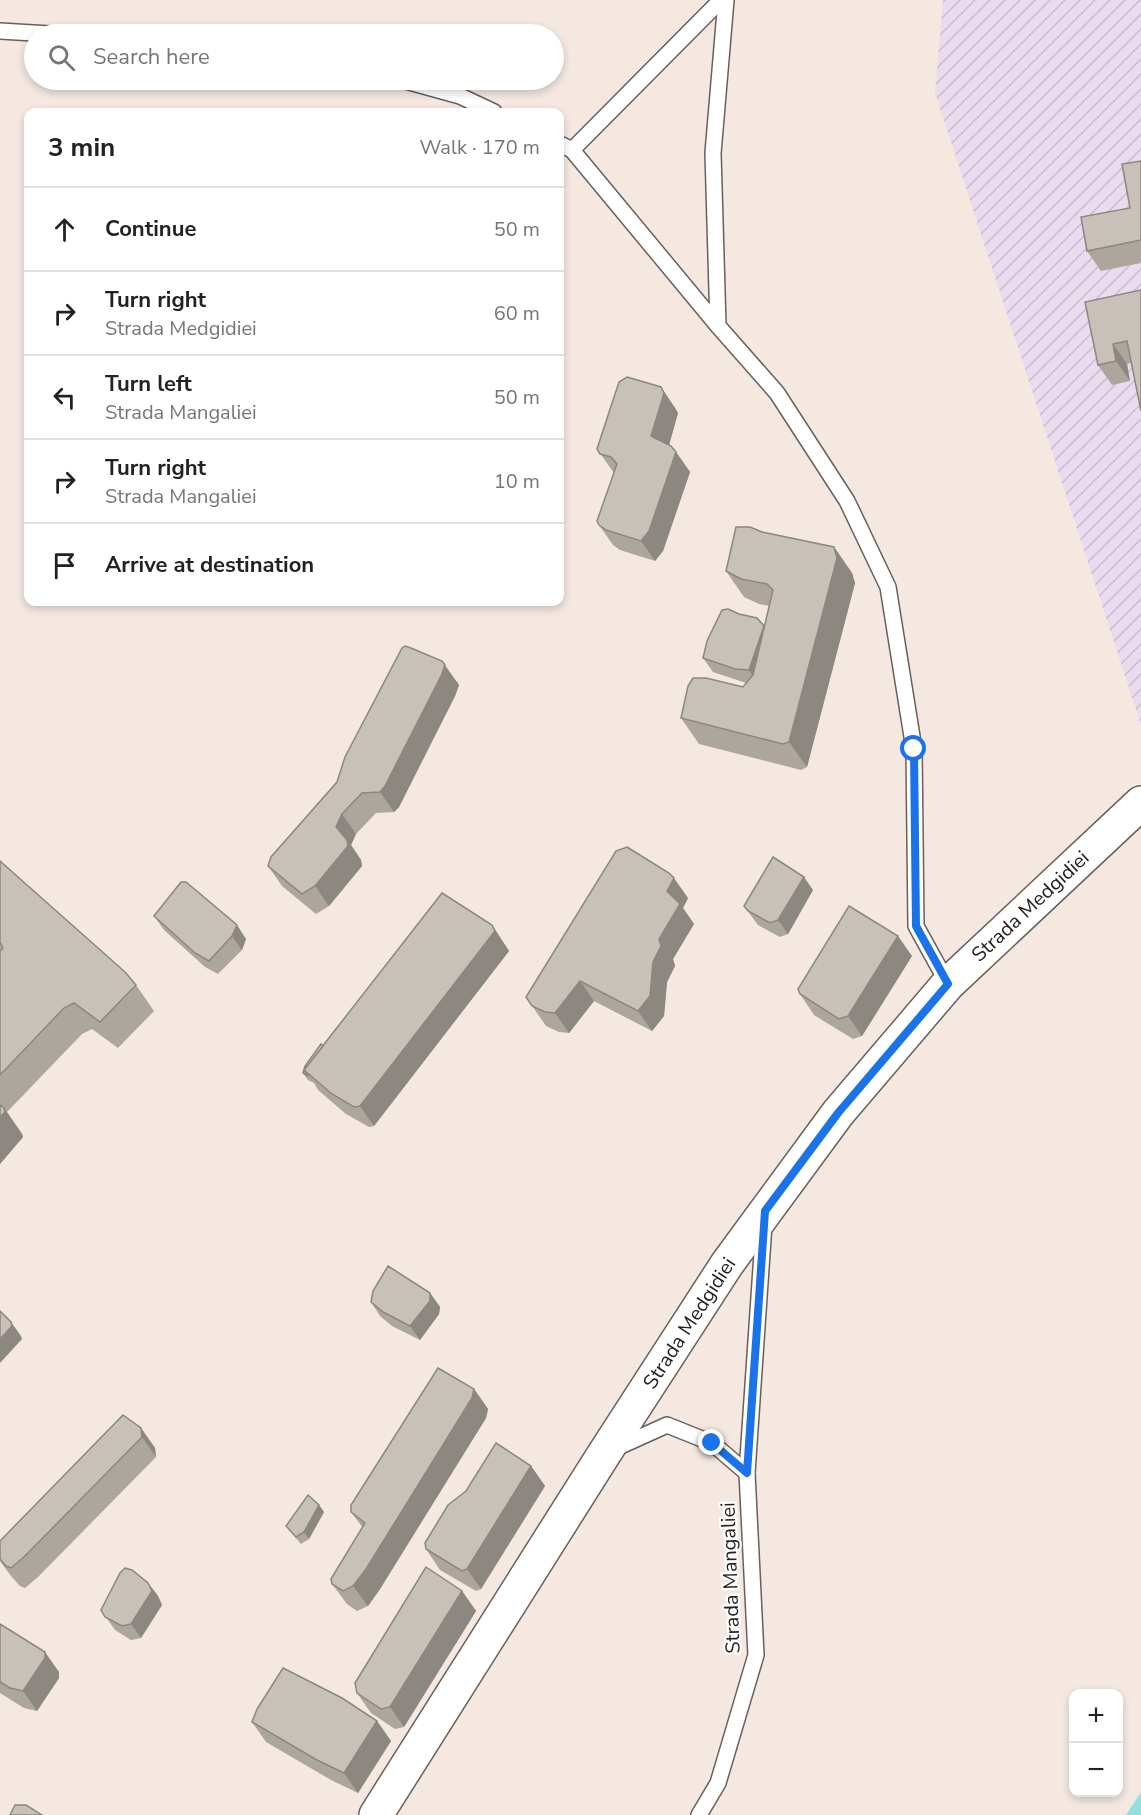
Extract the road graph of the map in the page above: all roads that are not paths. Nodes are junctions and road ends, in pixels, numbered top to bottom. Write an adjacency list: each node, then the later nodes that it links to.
1 (721, 0): 7 (lane)
2 (726, 0): 8 (lane)
3 (0, 31): 4 (lane)
4 (24, 32)
5 (438, 90): 6 (lane)
6 (486, 108)
7 (566, 147): 8 (lane)
8 (718, 326): 10 (lane)
9 (1141, 803): 10 (main road, Strada Medgidiei)
10 (948, 984): 11 (main road, Strada Medgidiei)
11 (765, 1211): 12 (main road, Strada Medgidiei); 13 (lane, Strada Mangaliei)
12 (604, 1454): 13 (lane); 14 (main road, Strada Medgidiei)
13 (747, 1473): 15 (lane, Strada Mangaliei)
14 (376, 1815)
15 (699, 1815)

